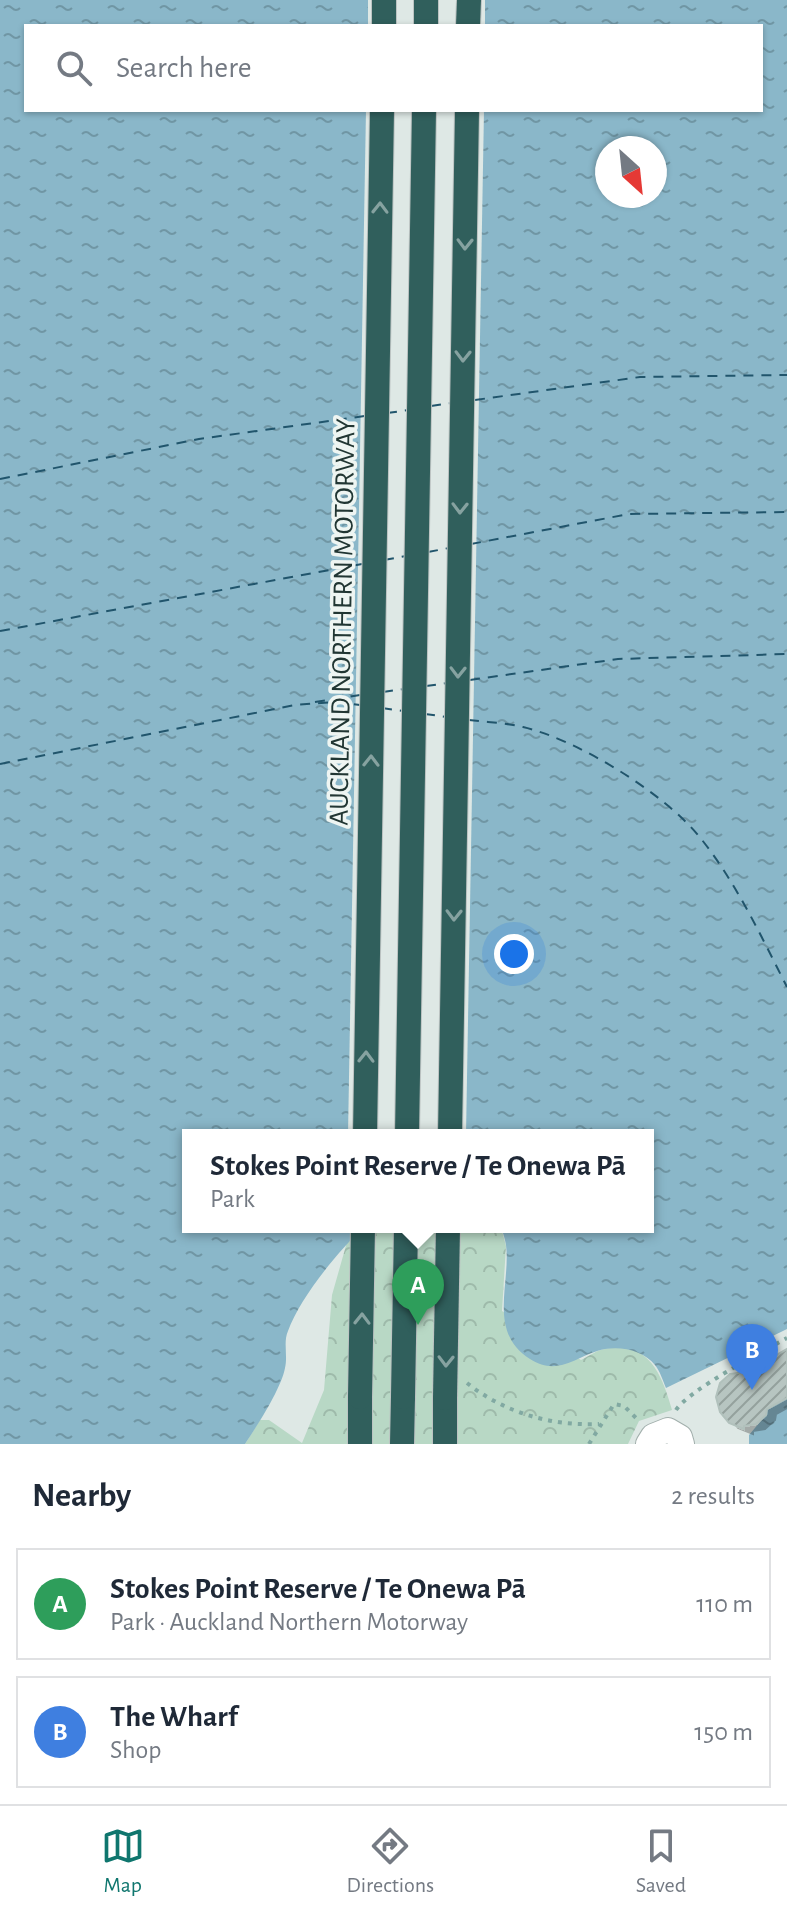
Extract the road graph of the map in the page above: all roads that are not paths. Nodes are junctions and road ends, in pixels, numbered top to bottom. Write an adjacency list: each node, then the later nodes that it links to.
1 (384, 0): 4 (highway)
2 (426, 0): 5 (highway)
3 (469, 0): 6 (highway)
4 (384, 24)
5 (426, 24)
6 (468, 24)
7 (382, 112): 10 (highway, AUCKLAND NORTHERN MOTORWAY, one-way to 7)
8 (424, 112): 11 (highway)
9 (467, 112): 12 (highway, one-way to 12)
10 (365, 1129)
11 (407, 1129)
12 (450, 1129)
13 (363, 1233): 17 (highway, one-way to 13, bridge)
14 (406, 1233): 18 (highway, bridge)
15 (448, 1233): 19 (highway, one-way to 19, bridge)
16 (644, 1433): 20 (lane)
17 (360, 1444)
18 (402, 1444)
19 (445, 1444)
20 (682, 1444)

